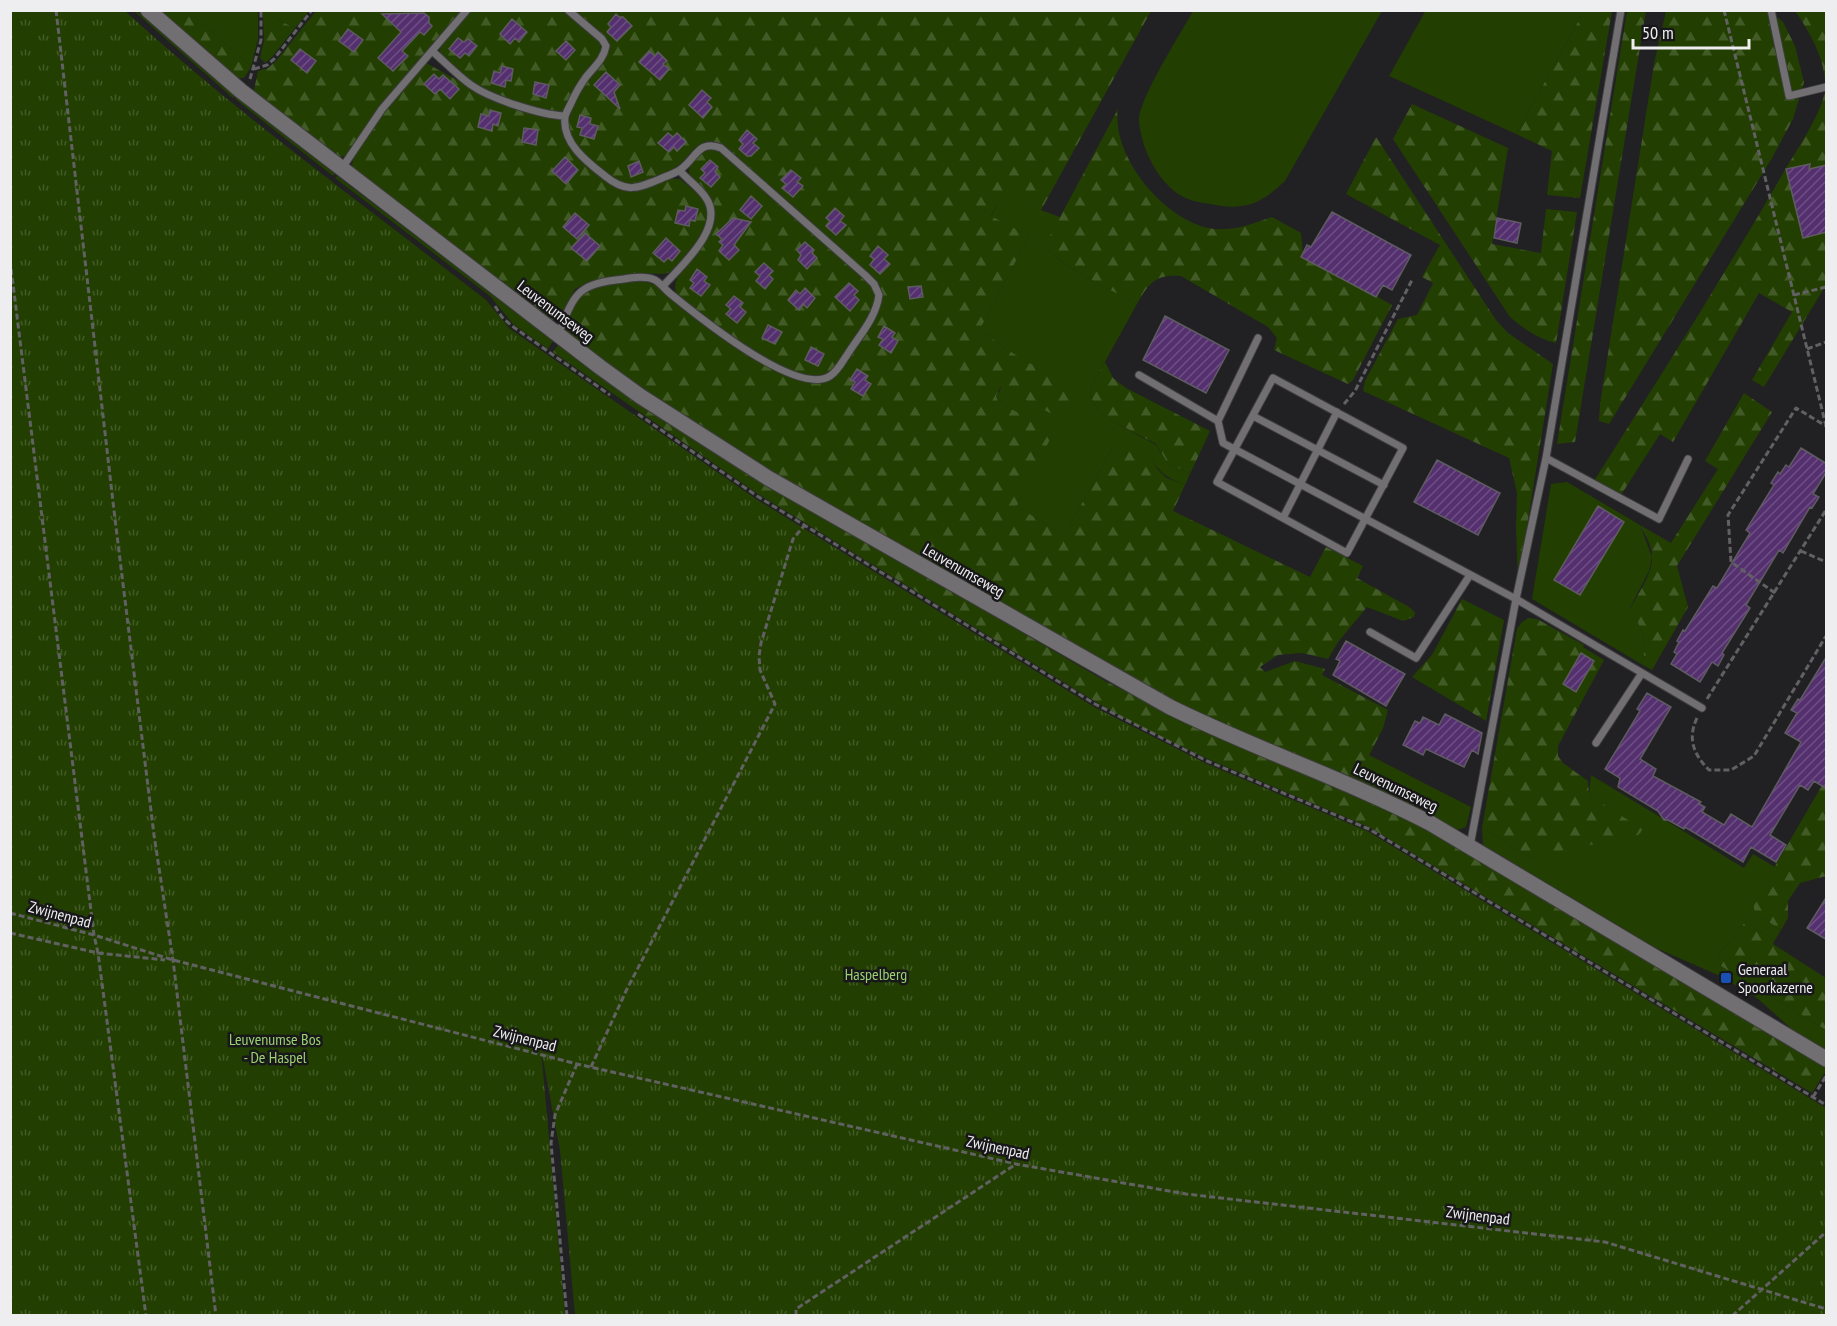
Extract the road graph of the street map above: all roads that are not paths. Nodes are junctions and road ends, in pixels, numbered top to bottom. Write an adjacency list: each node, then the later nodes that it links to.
1 (148, 10): 9 (main road, Leuvenumseweg)
2 (467, 10): 6 (lane)
3 (568, 10): 8 (lane)
4 (1621, 10): 20 (lane)
5 (1771, 10): 7 (lane)
6 (432, 51): 8 (lane); 9 (lane)
7 (1827, 87)
8 (565, 116): 10 (lane)
9 (341, 169): 12 (main road, Leuvenumseweg)
10 (680, 171): 11 (lane); 11 (lane)
11 (663, 286): 12 (lane)
12 (558, 335): 32 (main road, Leuvenumseweg)
13 (1258, 338): 17 (lane)
14 (1139, 375): 17 (lane)
15 (1337, 412): 16 (lane); 19 (lane); 23 (lane)
16 (1253, 416): 18 (lane); 19 (lane)
17 (1218, 422): 18 (lane)
18 (1235, 449): 22 (lane); 24 (lane)
19 (1317, 449): 22 (lane); 23 (lane)
20 (1546, 458): 21 (lane); 27 (lane)
21 (1688, 459)
22 (1300, 484): 24 (lane); 25 (lane)
23 (1383, 485): 25 (lane)
24 (1283, 518): 25 (lane)
25 (1365, 519): 26 (lane)
26 (1470, 575): 27 (lane); 28 (lane)
27 (1516, 599): 29 (lane); 32 (lane)
28 (1370, 632)
29 (1642, 673): 30 (lane); 31 (lane)
30 (1702, 708)
31 (1596, 743)
32 (1470, 846): 33 (main road, Leuvenumseweg)
33 (1827, 1059)

